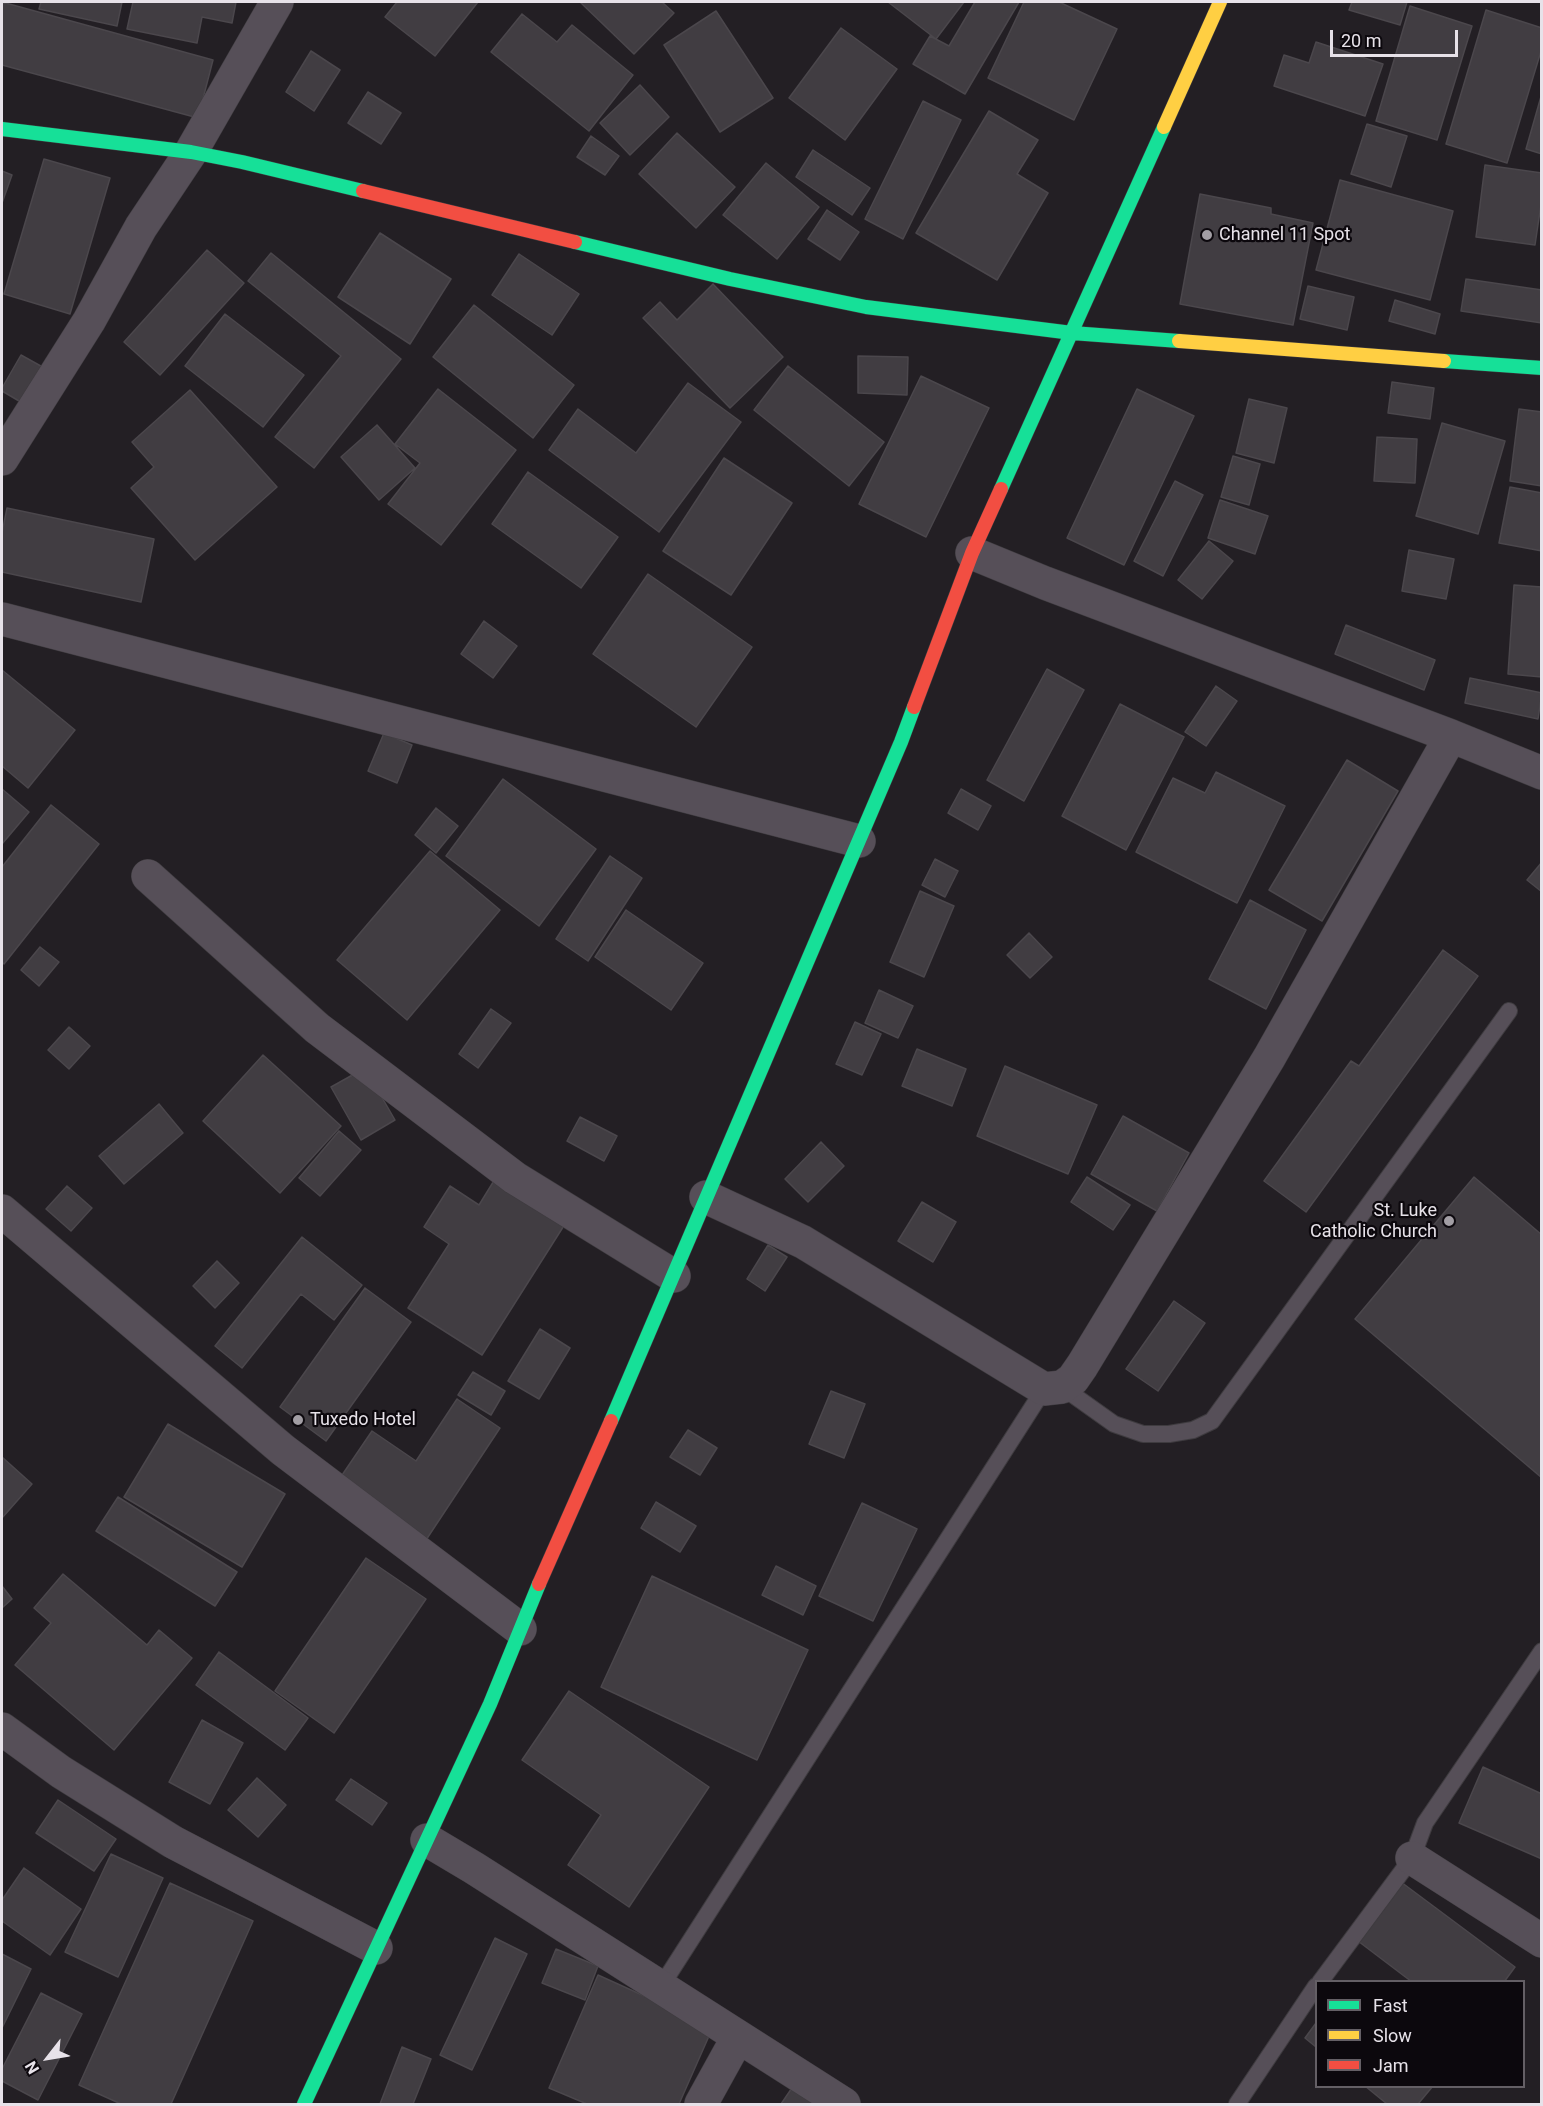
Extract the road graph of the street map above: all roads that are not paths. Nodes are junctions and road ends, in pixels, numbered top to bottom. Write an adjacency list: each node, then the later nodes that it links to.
1 (278, 2): 4 (street)
2 (1220, 2): 5 (main road)
3 (2, 129): 4 (main road)
4 (192, 152): 5 (main road); 7 (street)
5 (1072, 333): 6 (main road); 8 (main road)
6 (1542, 368)
7 (2, 459)
8 (972, 553): 10 (street); 12 (main road)
9 (2, 620): 12 (street)
10 (1451, 736): 11 (street); 18 (street)
11 (1542, 773)
12 (859, 841): 15 (main road)
13 (148, 876): 17 (street)
14 (1509, 1011): 18 (lane)
15 (706, 1197): 17 (main road); 18 (street)
16 (2, 1211): 19 (street)
17 (674, 1275): 19 (main road)
18 (1053, 1388): 27 (lane)
19 (520, 1629): 22 (main road)
20 (1542, 1651): 23 (lane)
21 (2, 1729): 25 (street)
22 (427, 1840): 25 (main road); 27 (street)
23 (1412, 1858): 24 (street); 26 (lane)
24 (1542, 1941)
25 (376, 1948): 30 (main road)
26 (1321, 1980)
27 (660, 1988): 29 (street)
28 (1315, 1989): 33 (lane)
29 (738, 2037): 31 (street); 32 (street)
30 (304, 2104)
31 (701, 2104)
32 (844, 2104)
33 (1237, 2104)

